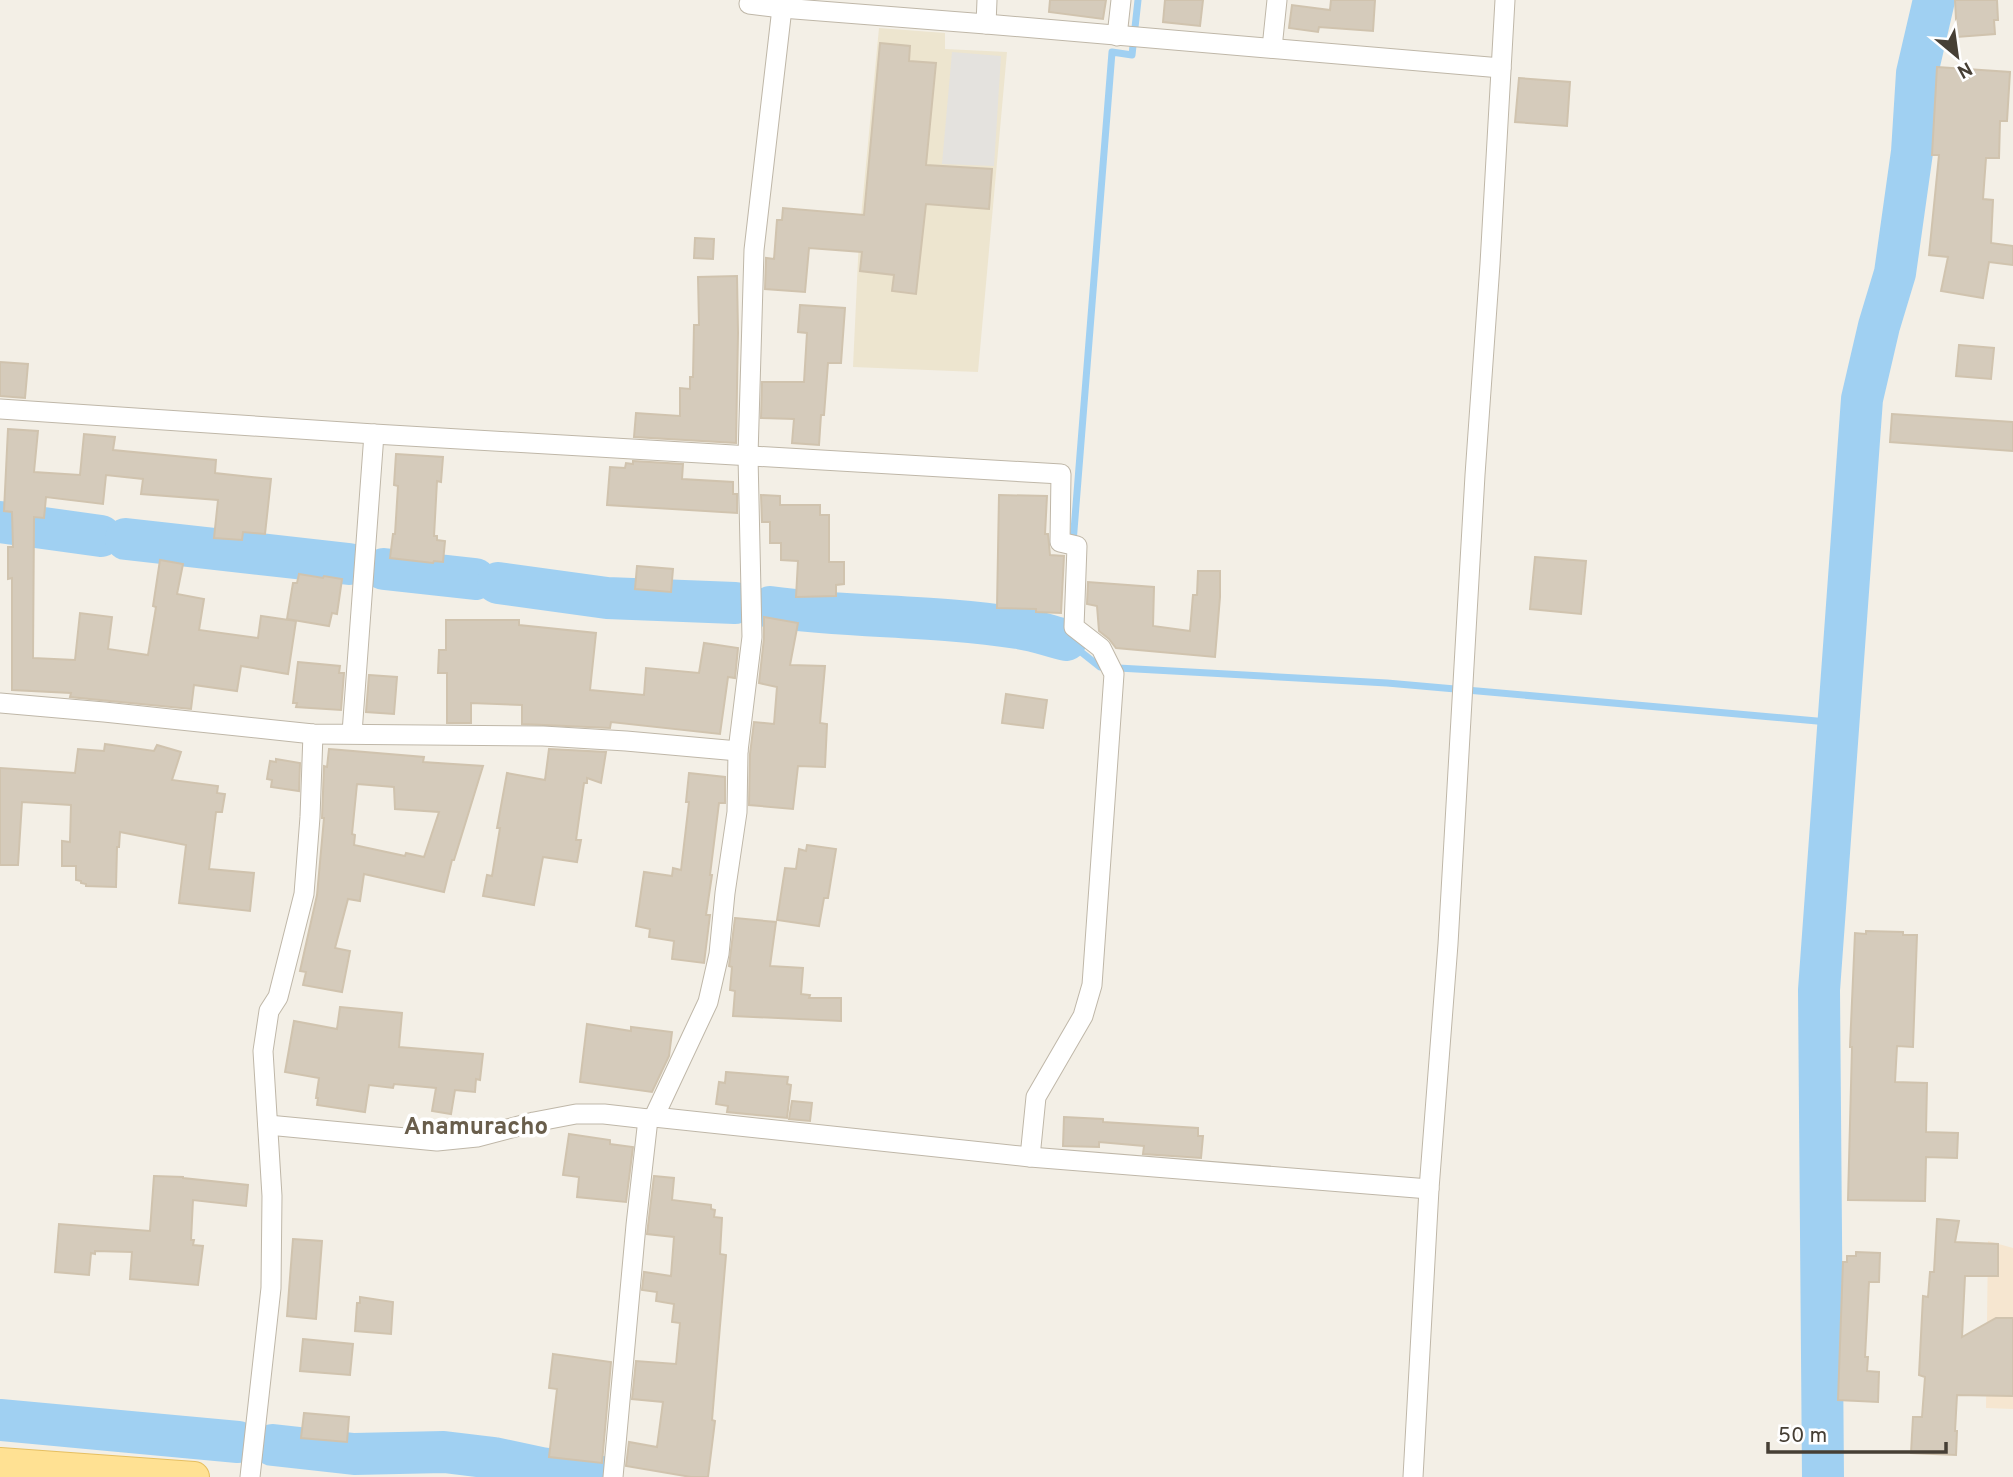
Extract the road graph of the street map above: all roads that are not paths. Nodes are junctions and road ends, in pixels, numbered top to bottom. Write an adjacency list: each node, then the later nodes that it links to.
1 (987, 0): 7 (street)
2 (1121, 0): 8 (street)
3 (1277, 0): 9 (street)
4 (1505, 0): 10 (street)
5 (749, 4): 6 (street)
6 (782, 8): 7 (street); 13 (street)
7 (986, 24): 8 (street)
8 (1117, 36): 9 (street)
9 (1272, 48): 10 (street)
10 (1501, 68): 21 (street)
11 (0, 409): 12 (street)
12 (373, 433): 13 (street); 15 (street)
13 (748, 456): 17 (street); 20 (street)
14 (0, 703): 16 (street)
15 (352, 733): 16 (street); 17 (street)
16 (313, 734): 19 (street)
17 (738, 751): 18 (street)
18 (651, 1118): 19 (street); 20 (street); 25 (street)
19 (268, 1125): 24 (street)
20 (1030, 1157): 21 (street)
21 (1429, 1189): 26 (street)
22 (0, 1463): 23 (main road)
23 (194, 1477)
24 (250, 1477)
25 (613, 1477)
26 (1413, 1477)

